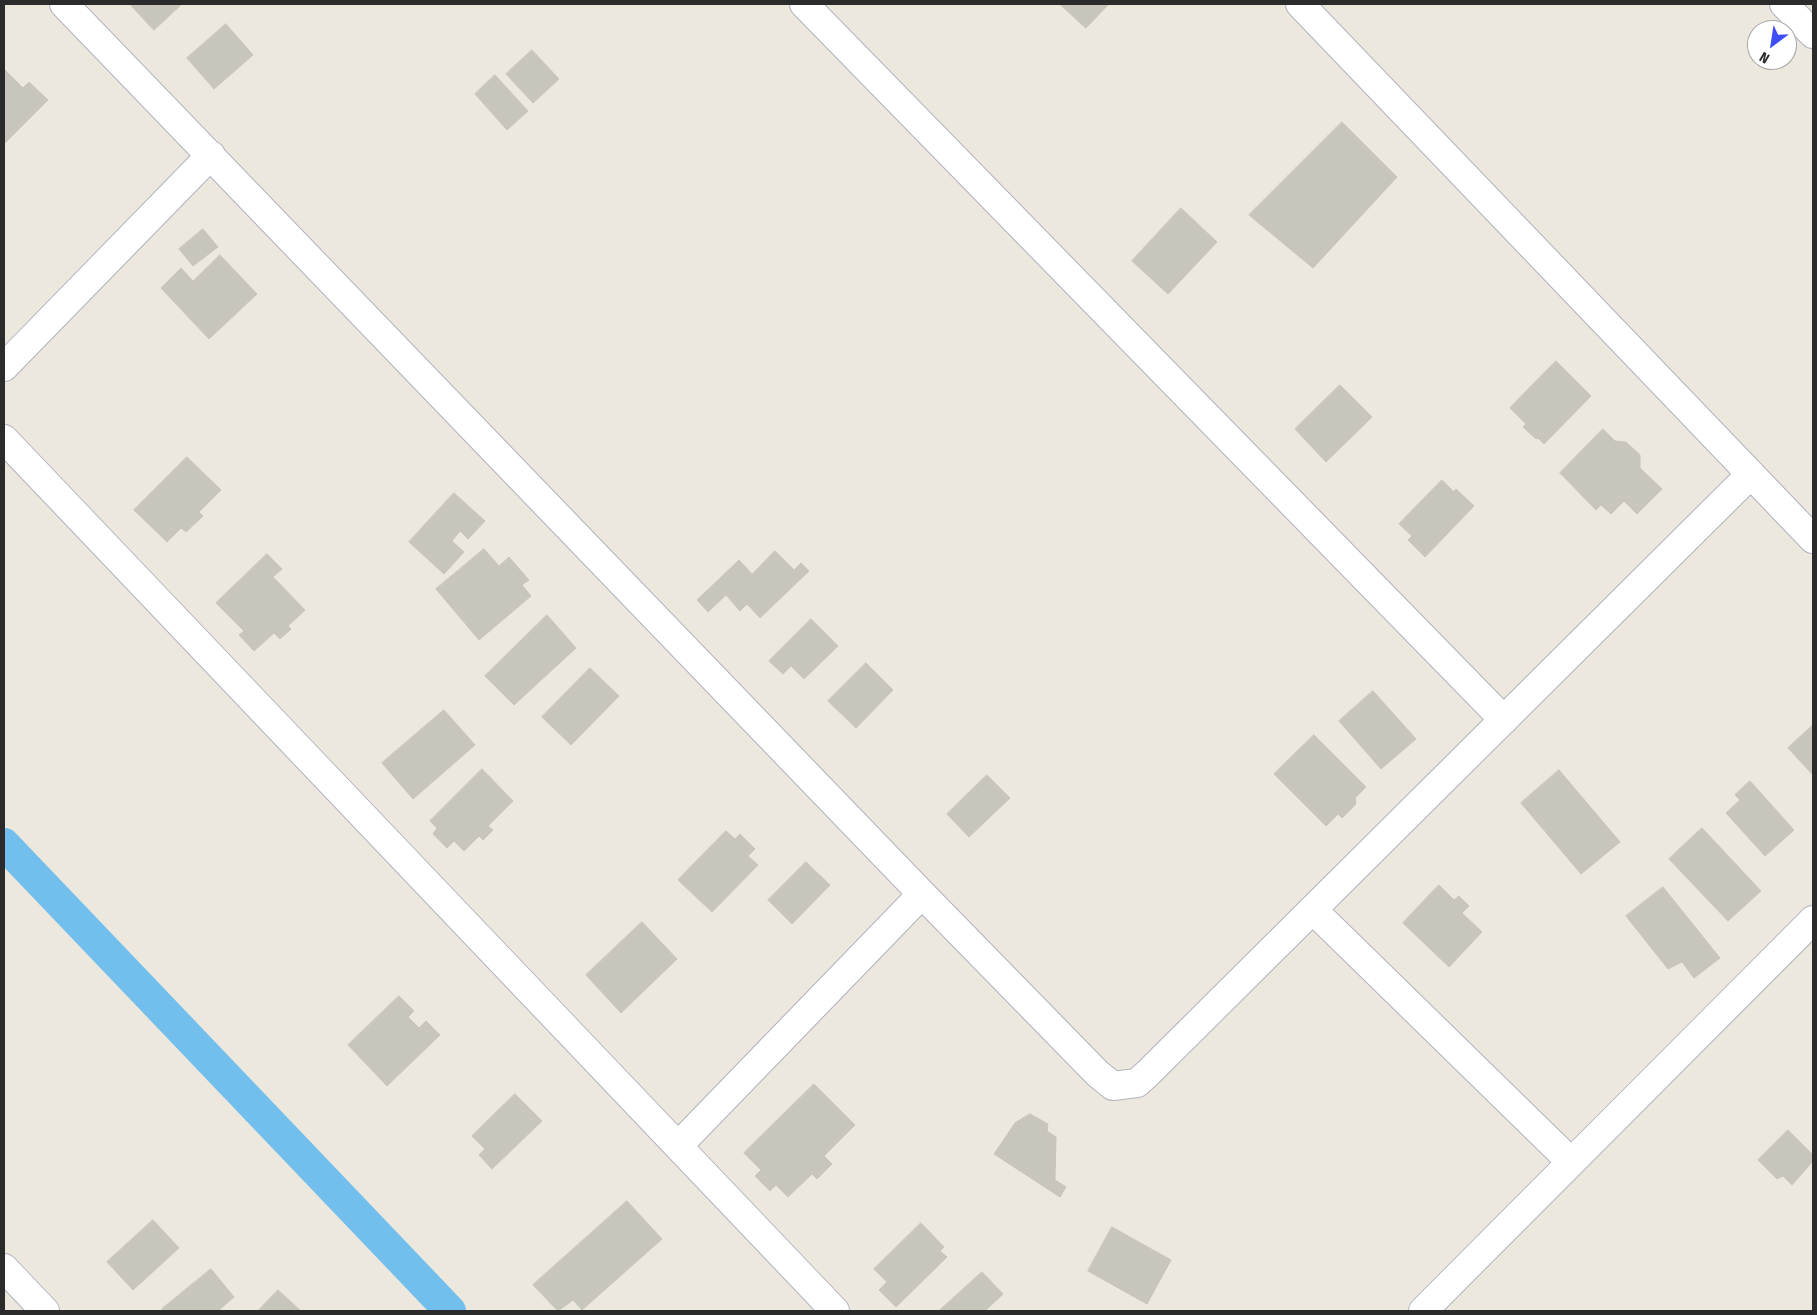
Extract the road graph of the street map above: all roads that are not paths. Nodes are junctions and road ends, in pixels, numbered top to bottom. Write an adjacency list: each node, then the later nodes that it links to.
1 (64, 4): 6 (street)
2 (804, 4): 11 (street)
3 (1300, 4): 9 (street)
4 (1784, 4): 5 (street)
5 (1813, 34)
6 (211, 155): 7 (street); 12 (street)
7 (4, 367)
8 (4, 438): 15 (street)
9 (1751, 474): 10 (street); 11 (street)
10 (1813, 539)
11 (1504, 720): 13 (street)
12 (922, 894): 13 (street); 15 (street)
13 (1313, 910): 16 (street)
14 (1813, 920): 16 (street)
15 (678, 1146): 19 (street)
16 (1571, 1162): 20 (street)
17 (8, 1281): 18 (street)
18 (45, 1311)
19 (835, 1311)
20 (1423, 1311)

